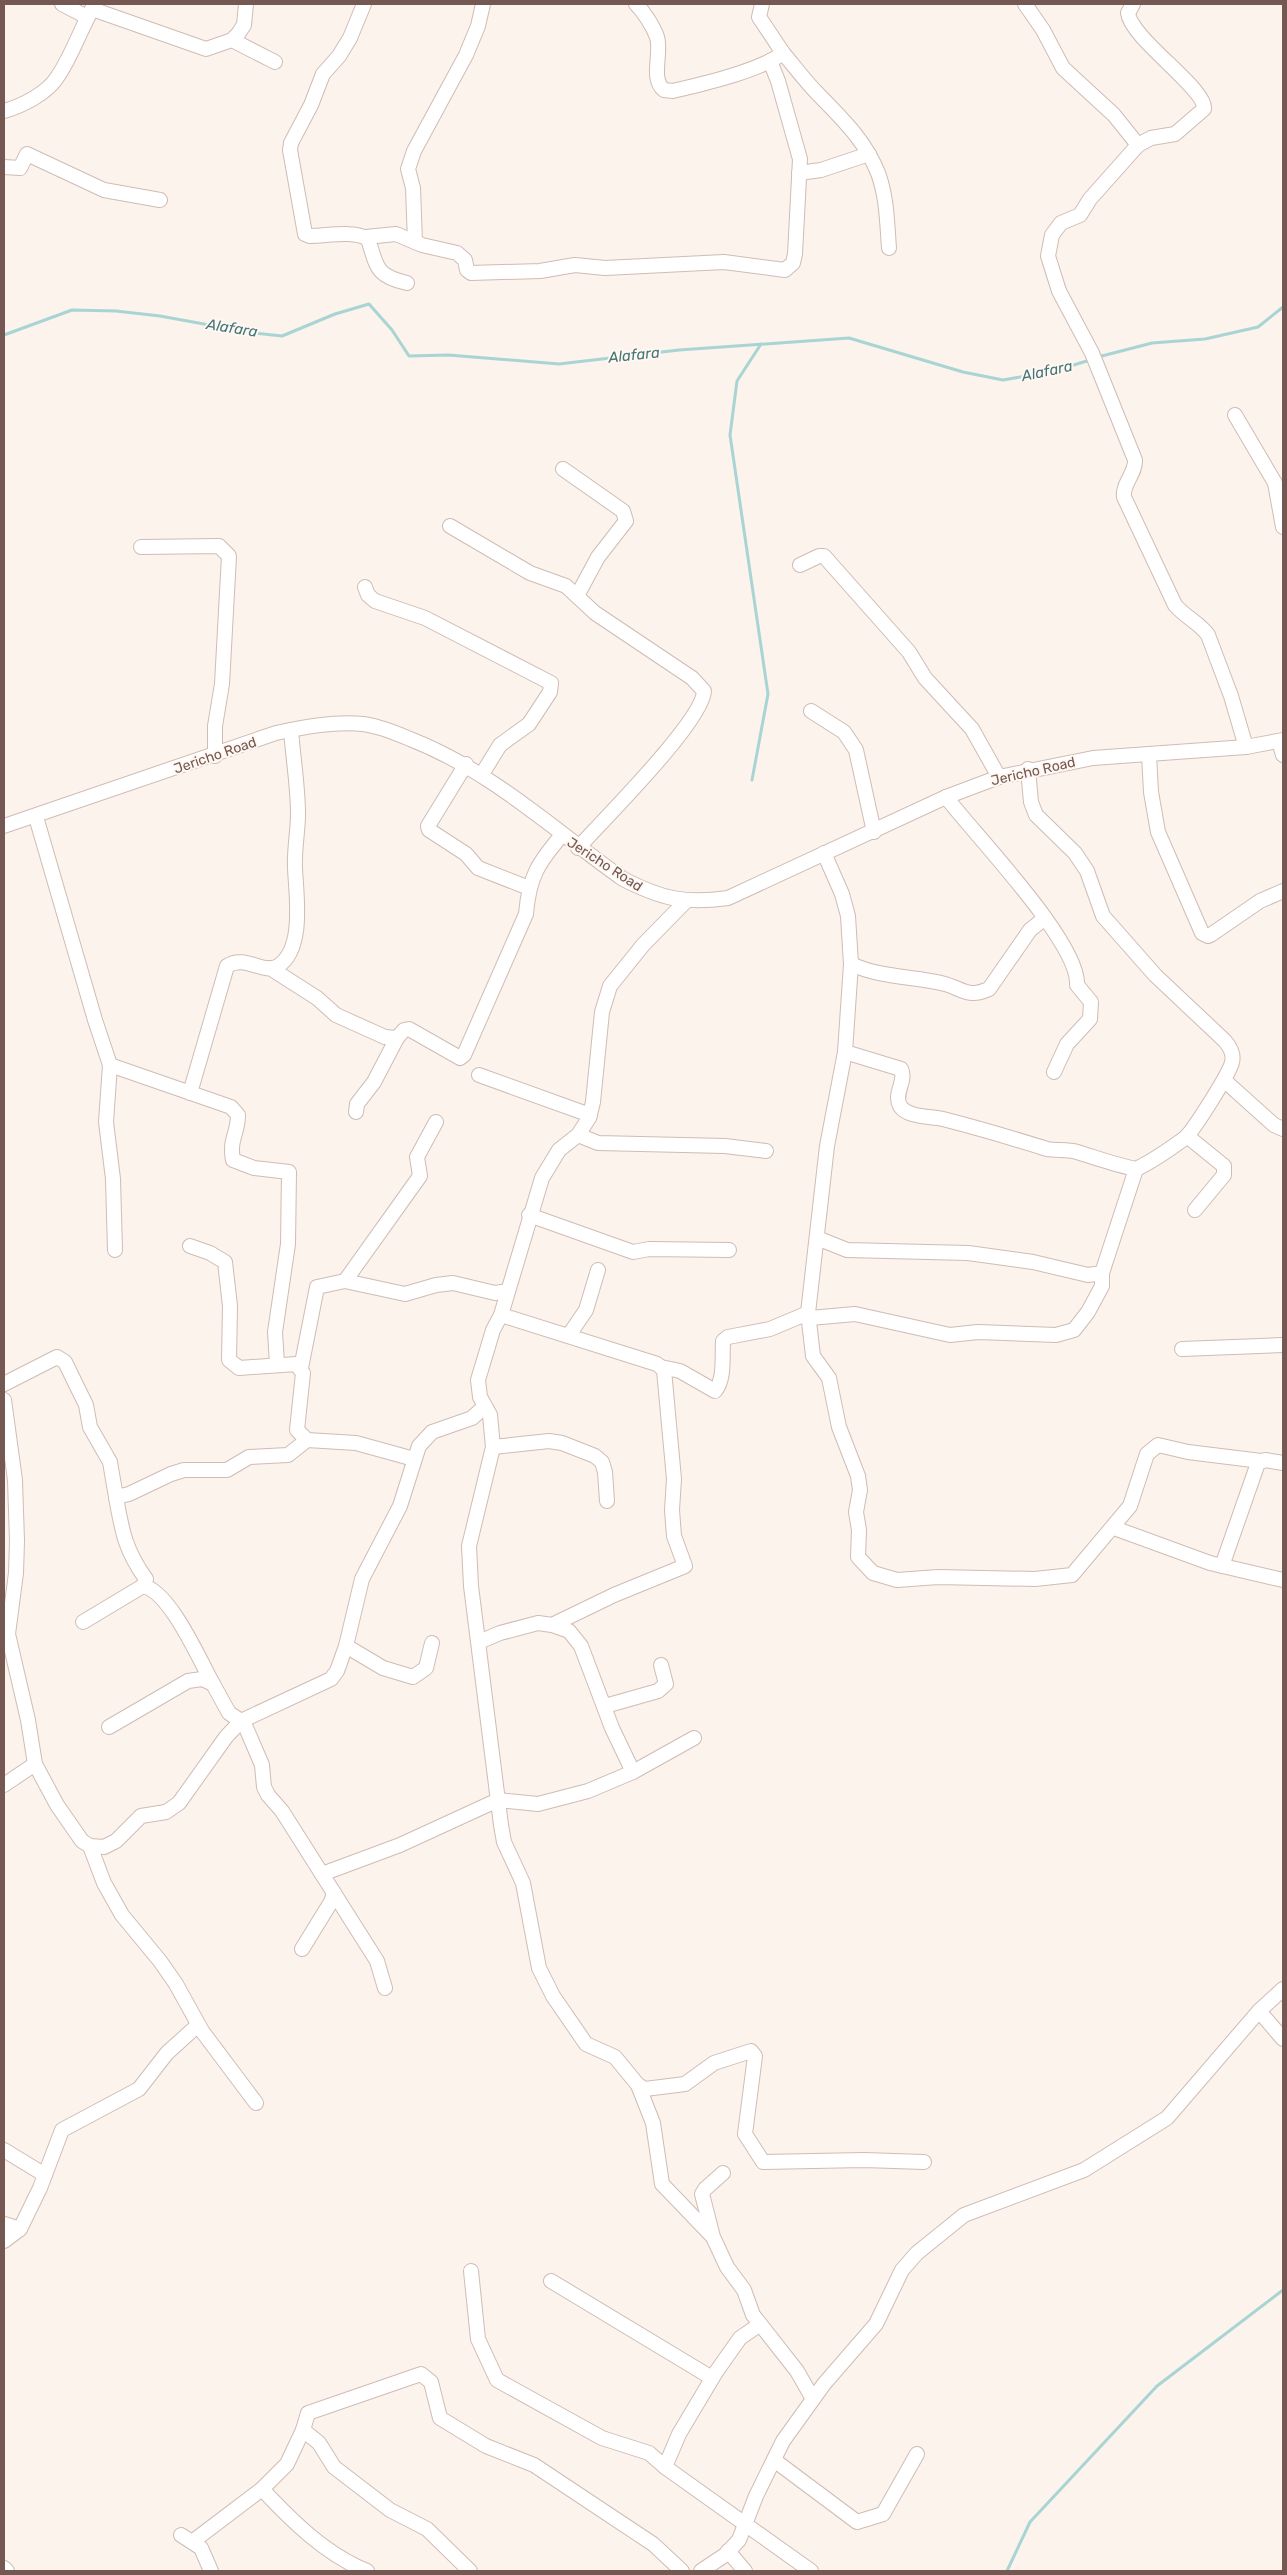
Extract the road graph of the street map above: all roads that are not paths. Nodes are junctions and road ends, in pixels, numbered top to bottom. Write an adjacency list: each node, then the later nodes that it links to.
1 (62, 4): 9 (street)
2 (246, 4): 10 (street)
3 (364, 4): 20 (street)
4 (483, 4): 21 (street)
5 (636, 4): 12 (street)
6 (762, 4): 11 (street)
7 (1025, 4): 15 (street)
8 (1133, 4): 15 (street)
9 (91, 10): 10 (street); 14 (street)
10 (232, 40): 13 (street)
11 (783, 54): 12 (street); 16 (street)
12 (770, 61): 18 (street)
13 (275, 62)
14 (4, 111)
15 (1138, 146): 35 (street)
16 (870, 154): 18 (street); 22 (street)
17 (4, 167): 19 (street)
18 (799, 173): 21 (street)
19 (160, 200)
20 (366, 237): 21 (street); 23 (street)
21 (415, 242)
22 (889, 248)
23 (407, 283)
24 (1235, 415): 27 (street)
25 (563, 469): 31 (street)
26 (450, 526): 31 (street)
27 (1283, 527)
28 (141, 547): 38 (street)
29 (800, 565): 42 (street)
30 (365, 587): 41 (street)
31 (577, 596): 48 (street)
32 (811, 711): 46 (street)
33 (291, 730): 38 (street, Jericho Road); 39 (street, Jericho Road); 55 (street)
34 (1281, 740): 35 (street, Jericho Road); 37 (street)
35 (1246, 747): 36 (street, Jericho Road)
36 (1148, 755): 40 (street, Jericho Road); 51 (street)
37 (1283, 755)
38 (215, 756): 44 (street, Jericho Road)
39 (466, 764): 41 (street, Jericho Road); 50 (street)
40 (1028, 769): 42 (street, Jericho Road); 61 (street)
41 (482, 774): 47 (street, Jericho Road)
42 (999, 777): 43 (street, Jericho Road)
43 (946, 797): 46 (street, Jericho Road); 53 (street)
44 (36, 817): 45 (street, Jericho Road); 58 (street)
45 (4, 826)
46 (874, 832): 49 (street, Jericho Road)
47 (562, 835): 48 (street, Jericho Road); 50 (street)
48 (578, 848): 52 (street, Jericho Road)
49 (824, 853): 52 (street, Jericho Road); 54 (street)
50 (529, 888): 56 (street)
51 (1283, 891)
52 (686, 901): 64 (street)
53 (1045, 918): 54 (street); 59 (street)
54 (851, 964): 57 (street)
55 (270, 968): 56 (street); 62 (street)
56 (397, 1038): 63 (street)
57 (845, 1052): 70 (street); 73 (street)
58 (110, 1064): 62 (street); 75 (street)
59 (1054, 1072)
60 (479, 1074): 64 (street)
61 (1225, 1081): 66 (street); 68 (street)
62 (190, 1093): 86 (street)
63 (356, 1112)
64 (590, 1115): 67 (street)
65 (436, 1122): 79 (street)
66 (1283, 1129)
67 (581, 1131): 69 (street); 72 (street)
68 (1187, 1136): 70 (street); 71 (street)
69 (766, 1151)
70 (1136, 1169): 78 (street)
71 (1195, 1210)
72 (529, 1215): 76 (street); 80 (street)
73 (818, 1238): 78 (street); 82 (street)
74 (190, 1246): 86 (street)
75 (115, 1250)
76 (729, 1250)
77 (598, 1270): 83 (street)
78 (1102, 1273): 82 (street)
79 (345, 1281): 80 (street); 88 (street)
80 (508, 1291): 81 (street)
81 (501, 1315): 83 (street); 91 (street)
82 (809, 1315): 87 (street); 99 (street)
83 (569, 1335): 87 (street)
84 (1283, 1345): 85 (street)
85 (1182, 1349)
86 (277, 1364): 88 (street)
87 (661, 1366): 104 (street)
88 (301, 1368): 92 (street)
89 (4, 1384): 97 (street)
90 (4, 1400): 114 (street)
91 (484, 1406): 93 (street); 94 (street)
92 (307, 1440): 94 (street); 97 (street)
93 (493, 1447): 98 (street); 105 (street)
94 (414, 1459): 107 (street)
95 (1261, 1461): 96 (street); 99 (street); 100 (street)
96 (1283, 1464)
97 (116, 1497): 102 (street)
98 (607, 1501)
99 (1114, 1528): 100 (street)
100 (1222, 1566): 101 (street)
101 (1283, 1580)
102 (143, 1586): 103 (street); 109 (street)
103 (83, 1622)
104 (552, 1625): 105 (street); 110 (street)
105 (479, 1642): 117 (street)
106 (432, 1643): 107 (street)
107 (346, 1646): 111 (street)
108 (662, 1665): 110 (street)
109 (213, 1684): 111 (street); 112 (street)
110 (605, 1706): 115 (street)
111 (241, 1721): 118 (street); 119 (street)
112 (109, 1727)
113 (694, 1738): 115 (street)
114 (35, 1764): 116 (street); 118 (street)
115 (634, 1772): 117 (street)
116 (4, 1785)
117 (498, 1800): 119 (street); 127 (street)
118 (90, 1846): 125 (street)
119 (322, 1874): 120 (street)
120 (334, 1893): 121 (street); 122 (street)
121 (302, 1949)
122 (385, 1988)
123 (1283, 1988): 124 (street)
124 (1259, 2012): 126 (street); 141 (street)
125 (198, 2025): 128 (street); 132 (street)
126 (1283, 2039)
127 (638, 2085): 130 (street); 135 (street)
128 (256, 2103)
129 (4, 2150): 132 (street)
130 (924, 2162)
131 (723, 2173): 135 (street)
132 (45, 2175): 134 (street)
133 (4, 2224): 134 (street)
134 (20, 2229): 136 (street)
135 (713, 2237): 139 (street)
136 (4, 2241)
137 (471, 2271): 145 (street)
138 (551, 2281): 140 (street)
139 (759, 2325): 140 (street); 141 (street)
140 (712, 2378): 145 (street)
141 (813, 2399): 144 (street)
142 (303, 2430): 146 (street); 153 (street); 154 (street)
143 (917, 2454): 144 (street)
144 (774, 2460): 147 (street)
145 (664, 2467): 147 (street)
146 (262, 2489): 151 (street); 152 (street)
147 (744, 2526): 148 (street); 157 (street)
148 (728, 2551): 155 (street); 156 (street)
149 (4, 2568): 150 (street)
150 (7, 2571)
151 (211, 2571)
152 (366, 2571)
153 (470, 2571)
154 (682, 2571)
155 (701, 2571)
156 (745, 2571)
157 (811, 2571)

